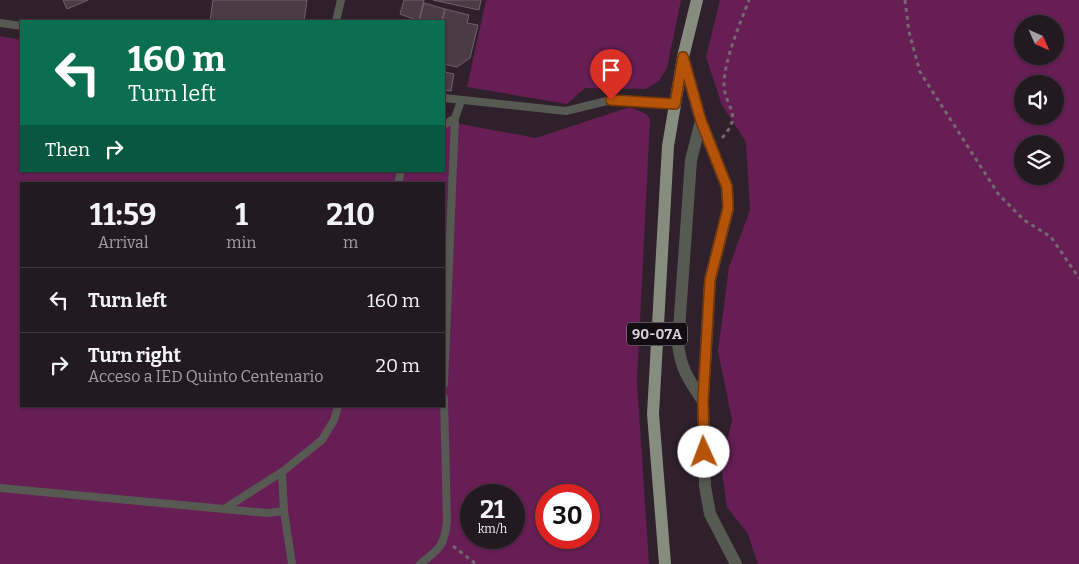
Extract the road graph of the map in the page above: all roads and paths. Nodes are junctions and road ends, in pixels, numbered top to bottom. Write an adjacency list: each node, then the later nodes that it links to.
1 (341, 0): 5 (lane)
2 (697, 0): 8 (main road, 90-07A)
3 (749, 0): 15 (path)
4 (905, 0): 16 (path)
5 (336, 20)
6 (0, 22): 7 (lane)
7 (20, 26)
8 (683, 57): 11 (main road, 90-07A); 13 (street)
9 (445, 98): 10 (lane)
10 (461, 101): 11 (lane); 12 (lane)
11 (675, 104): 29 (main road, 90-07A)
12 (455, 118): 14 (lane); 17 (lane)
13 (701, 121): 15 (street); 18 (street)
14 (445, 124)
15 (711, 149): 18 (street)
16 (1079, 278)
17 (445, 360)
18 (703, 400): 30 (street)
19 (338, 407): 21 (lane)
20 (444, 407): 25 (lane)
21 (282, 472): 23 (lane); 24 (lane)
22 (0, 488): 23 (lane)
23 (224, 510): 24 (lane)
24 (284, 511): 26 (lane)
25 (444, 540): 27 (lane); 28 (path)
26 (292, 564)
27 (420, 564)
28 (476, 564)
29 (665, 564)
30 (736, 564)

